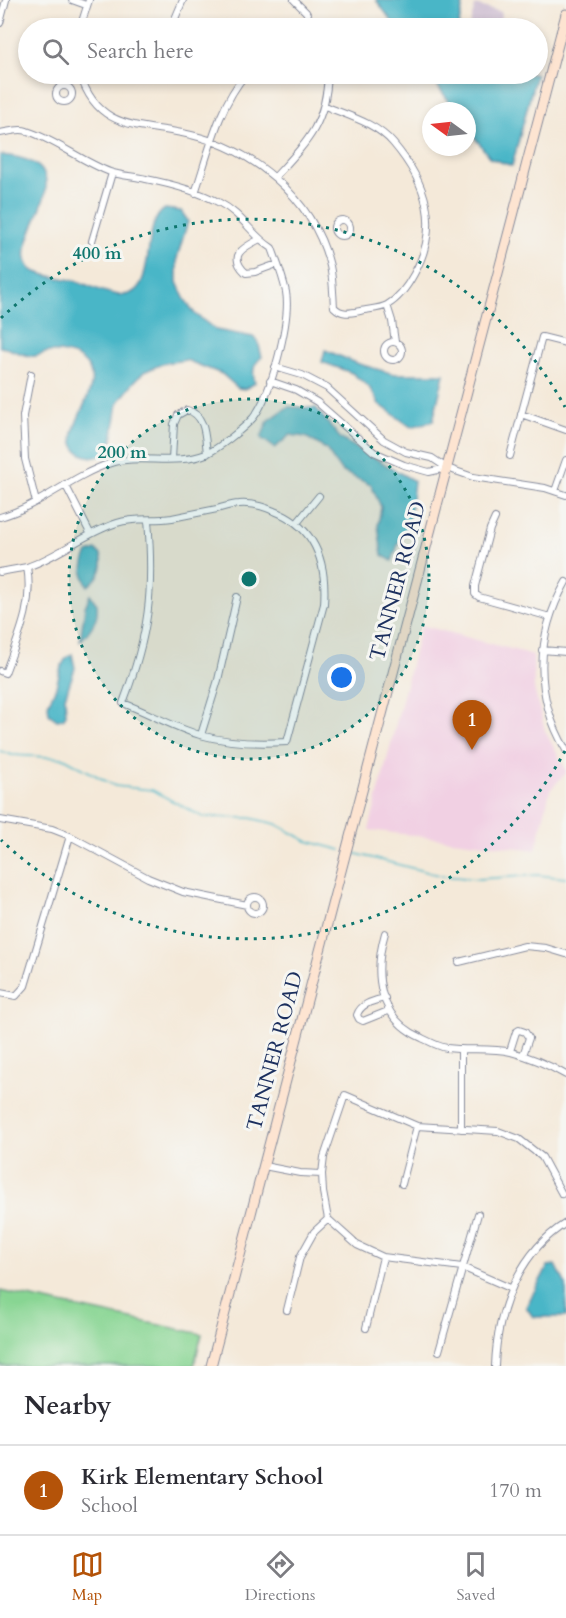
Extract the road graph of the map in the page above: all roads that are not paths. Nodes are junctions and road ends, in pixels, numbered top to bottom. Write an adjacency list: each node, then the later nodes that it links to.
1 (6, 0): 10 (street)
2 (72, 0): 5 (street)
3 (183, 0): 8 (street)
4 (294, 0): 9 (street)
5 (87, 2): 7 (street)
6 (566, 14): 11 (main road, TANNER ROAD)
7 (83, 18)
8 (175, 18)
9 (309, 18)
10 (0, 23)
11 (548, 83)
12 (237, 84): 19 (street)
13 (327, 84): 17 (street)
14 (548, 84): 40 (main road, TANNER ROAD)
15 (84, 86): 16 (street); 19 (street)
16 (71, 91)
17 (325, 106): 21 (street); 28 (street)
18 (0, 133): 20 (street)
19 (212, 141): 21 (street); 22 (street)
20 (112, 173): 22 (street); 26 (street)
21 (275, 177): 24 (street)
22 (195, 193): 25 (street)
23 (335, 230): 24 (street)
24 (320, 237): 28 (street)
25 (258, 240): 27 (street); 27 (street)
26 (92, 242)
27 (277, 264): 31 (street)
28 (387, 305): 29 (street)
29 (395, 342)
30 (566, 343): 34 (street)
31 (275, 367): 33 (street); 40 (street)
32 (31, 374): 45 (street)
33 (270, 381): 36 (street); 40 (street)
34 (521, 414): 35 (street); 37 (street)
35 (566, 430)
36 (207, 454): 38 (street); 38 (street)
37 (510, 456)
38 (172, 459): 41 (street)
39 (566, 460): 42 (street)
40 (447, 468): 42 (street); 76 (main road, TANNER ROAD)
41 (65, 484): 45 (street); 50 (street)
42 (555, 491): 43 (street)
43 (566, 495)
44 (319, 496): 49 (street)
45 (36, 502): 46 (street)
46 (0, 517)
47 (495, 518): 55 (street)
48 (148, 520): 49 (street); 50 (street); 59 (street)
49 (297, 523): 59 (street)
50 (90, 533): 51 (street)
51 (27, 567): 52 (street); 58 (street)
52 (0, 572)
53 (566, 582): 55 (street)
54 (237, 597): 59 (street)
55 (549, 617): 56 (street)
56 (542, 650): 57 (street); 60 (street)
57 (566, 652)
58 (2, 672)
59 (201, 735)
60 (566, 748)
61 (0, 820): 62 (street)
62 (70, 836): 63 (street); 67 (street)
63 (247, 905)
64 (385, 933): 68 (street)
65 (566, 954): 66 (street)
66 (459, 962)
67 (0, 993)
68 (385, 998): 69 (street); 69 (street)
69 (388, 1011): 70 (street)
70 (460, 1049): 71 (street); 75 (street)
71 (510, 1051): 72 (street); 72 (street)
72 (523, 1055): 73 (street)
73 (566, 1075)
74 (417, 1126): 75 (street); 77 (street); 78 (street)
75 (461, 1129): 79 (street)
76 (264, 1166): 77 (street); 89 (main road, TANNER ROAD)
77 (322, 1174): 81 (street)
78 (402, 1184)
79 (562, 1194)
80 (478, 1214): 84 (street)
81 (328, 1219): 83 (street); 86 (street)
82 (566, 1223): 85 (street)
83 (383, 1257): 84 (street); 87 (street)
84 (462, 1267): 85 (street); 88 (street)
85 (510, 1288): 90 (street)
86 (287, 1310)
87 (366, 1328)
88 (440, 1351)
89 (211, 1366)
90 (495, 1366)

